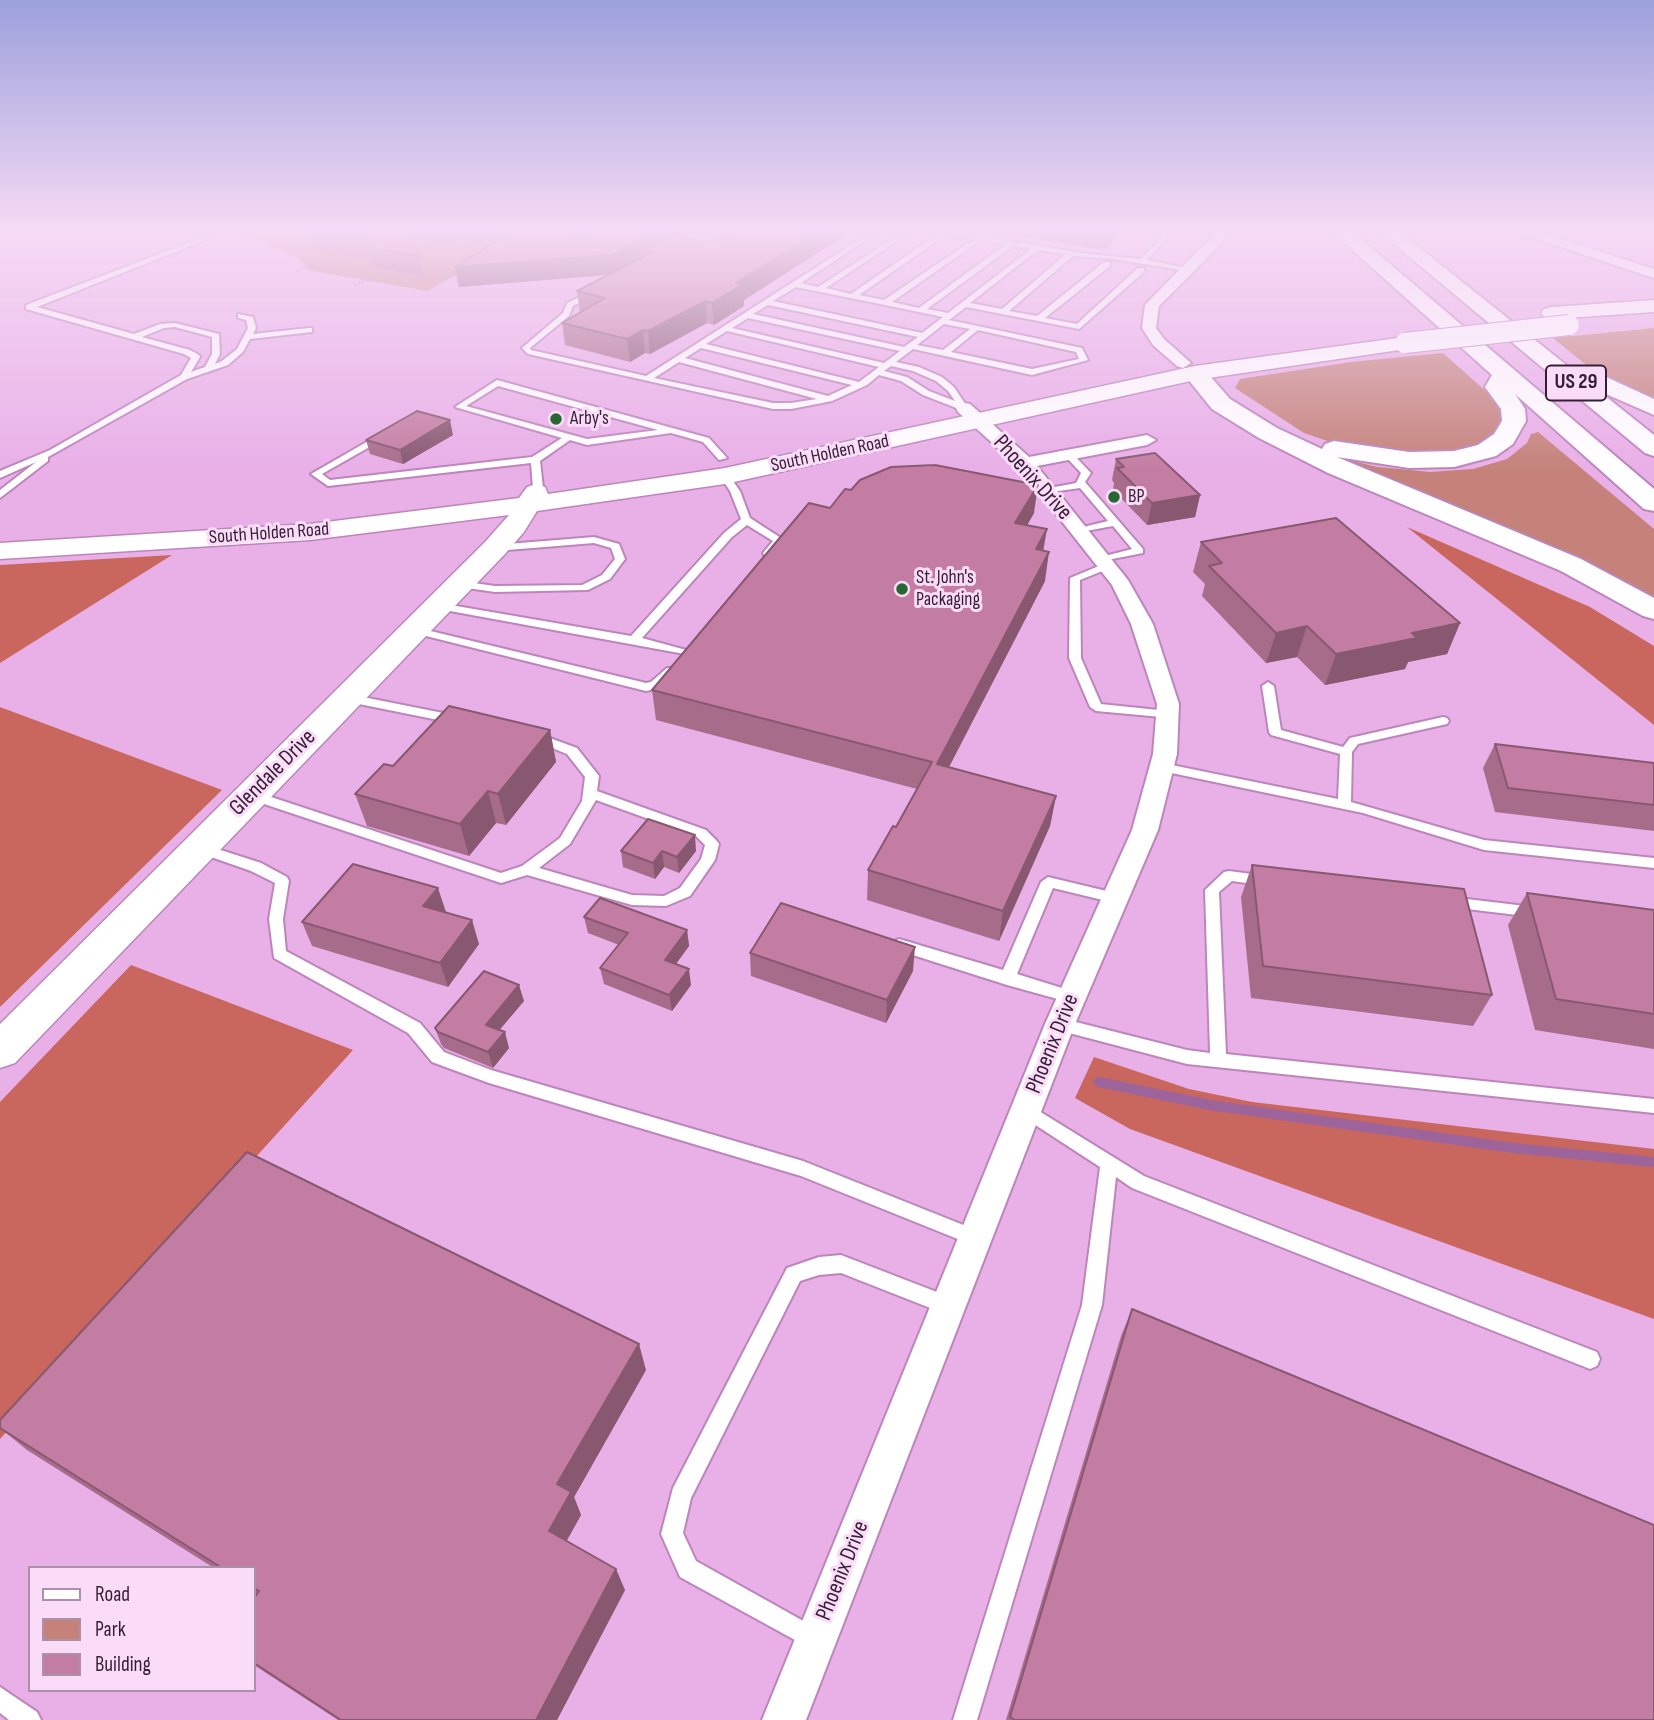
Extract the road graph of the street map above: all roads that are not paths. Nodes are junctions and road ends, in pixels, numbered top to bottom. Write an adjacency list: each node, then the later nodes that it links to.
1 (37, 309): 28 (lane)
2 (568, 309): 39 (lane)
3 (754, 309): 17 (lane)
4 (800, 309): 27 (lane)
5 (917, 309): 15 (lane)
6 (957, 309): 20 (lane)
7 (990, 309): 16 (lane)
8 (1006, 309): 16 (lane)
9 (1052, 309): 22 (lane)
10 (1097, 309): 22 (lane)
11 (1151, 309): 35 (street)
12 (1430, 309): 37 (highway, US 29)
13 (1487, 309): 21 (highway, US 29)
14 (1630, 309): 23 (street, South Holden Road)
15 (921, 310): 20 (lane)
16 (1003, 312): 22 (lane)
17 (746, 314): 24 (lane); 31 (lane)
18 (241, 316): 29 (lane)
19 (1654, 317): 23 (street, South Holden Road)
20 (946, 318): 25 (lane); 27 (lane)
21 (1498, 318): 42 (highway); 48 (highway, US 29)
22 (1040, 319)
23 (1560, 319): 35 (street, South Holden Road, bridge)
24 (724, 328): 30 (lane); 34 (lane)
25 (976, 328): 32 (lane); 32 (lane)
26 (309, 330): 29 (lane)
27 (924, 336): 31 (lane)
28 (134, 337): 36 (lane); 38 (lane)
29 (248, 337): 36 (lane)
30 (699, 345): 33 (lane); 40 (lane)
31 (908, 348): 32 (lane); 34 (lane)
32 (945, 354)
33 (677, 359): 39 (lane); 41 (lane)
34 (885, 367): 40 (lane); 43 (lane); 43 (lane)
35 (1189, 368): 37 (highway); 43 (street, South Holden Road); 69 (highway)
36 (208, 369): 38 (lane)
37 (1504, 374): 59 (highway, US 29)
38 (184, 377): 49 (lane)
39 (647, 379): 41 (lane)
40 (860, 385): 41 (lane)
41 (829, 399)
42 (1654, 408)
43 (972, 415): 52 (street, Phoenix Drive); 53 (street, South Holden Road)
44 (392, 430): 51 (lane)
45 (670, 431): 46 (lane); 46 (lane); 53 (lane)
46 (569, 437): 51 (lane)
47 (1147, 440): 50 (street)
48 (1654, 448)
49 (54, 452): 54 (lane); 57 (lane)
50 (1069, 455): 52 (street); 55 (lane)
51 (535, 460): 58 (lane)
52 (1025, 463): 56 (street, Phoenix Drive)
53 (724, 467): 58 (street, South Holden Road); 60 (lane)
54 (0, 475)
55 (1082, 485): 56 (lane); 61 (lane)
56 (1047, 491): 62 (street, Phoenix Drive)
57 (0, 495)
58 (533, 497): 63 (street, South Holden Road); 64 (street, Glendale Drive); 65 (street, South Holden Road)
59 (1654, 503)
60 (746, 520): 66 (lane); 70 (lane)
61 (1114, 523): 62 (lane); 67 (lane)
62 (1079, 531): 67 (street, Phoenix Drive)
63 (0, 539)
64 (495, 548): 68 (street, Glendale Drive); 68 (lane)
65 (0, 551)
66 (762, 561)
67 (1104, 563): 75 (street, Phoenix Drive); 75 (lane)
68 (438, 606): 70 (lane); 72 (lane); 74 (street, Glendale Drive)
69 (1654, 610)
70 (634, 640): 72 (lane)
71 (695, 642): 72 (lane)
72 (686, 653)
73 (1268, 685): 79 (lane)
74 (348, 698): 77 (lane); 82 (street, Glendale Drive)
75 (1168, 715): 80 (street, Phoenix Drive)
76 (1443, 721): 79 (lane)
77 (466, 722)
78 (526, 735): 81 (lane)
79 (1346, 752): 83 (lane)
80 (1162, 767): 83 (lane); 88 (street, Phoenix Drive)
81 (590, 793): 86 (lane); 86 (lane)
82 (251, 795): 84 (street, Glendale Drive); 86 (lane)
83 (1344, 805): 85 (lane)
84 (200, 848): 94 (street, Glendale Drive); 99 (lane)
85 (1654, 863)
86 (527, 870)
87 (1283, 883): 95 (lane)
88 (1115, 898): 92 (lane); 93 (street, Phoenix Drive)
89 (1434, 901): 90 (lane)
90 (1544, 914)
91 (884, 939): 92 (lane)
92 (1007, 979): 93 (lane)
93 (1066, 1010): 95 (lane); 97 (street, Phoenix Drive)
94 (0, 1051)
95 (1219, 1060): 96 (lane)
96 (1654, 1106)
97 (1026, 1110): 98 (lane); 99 (street, Phoenix Drive)
98 (1109, 1163): 101 (lane); 106 (lane)
99 (975, 1238): 100 (street, Phoenix Drive)
100 (948, 1306): 102 (street, Phoenix Drive); 102 (lane)
101 (1590, 1359)
102 (816, 1641): 105 (street, Phoenix Drive)
103 (0, 1699): 104 (lane)
104 (29, 1720)
105 (784, 1720)
106 (965, 1720)

